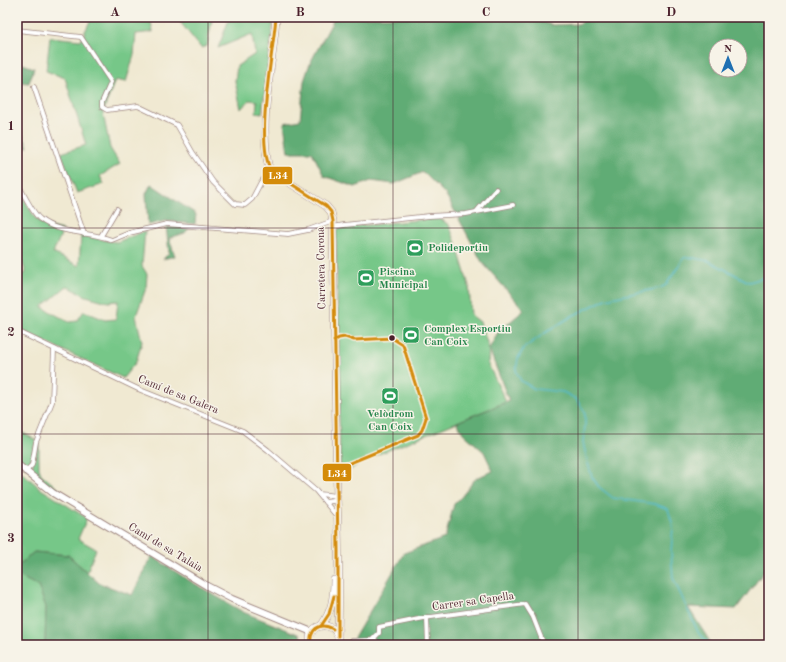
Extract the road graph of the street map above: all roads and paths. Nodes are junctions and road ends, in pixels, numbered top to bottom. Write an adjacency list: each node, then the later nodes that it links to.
1 (276, 17): 4 (main road)
2 (17, 30): 4 (street)
3 (34, 86): 11 (street)
4 (271, 171): 10 (main road, Carretera Corona)
5 (17, 182): 11 (street)
6 (496, 189): 9 (street)
7 (513, 205): 9 (street)
8 (116, 209): 12 (street)
9 (475, 212): 10 (street)
10 (333, 224): 12 (street); 18 (main road, Carretera Corona)
11 (84, 234): 12 (street)
12 (101, 236)
13 (17, 331): 14 (street, Camí de sa Galera)
14 (54, 349): 16 (street); 17 (street, Camí de sa Galera)
15 (17, 464): 16 (street, Camí de sa Talaia)
16 (25, 472): 23 (street, Camí de sa Talaia)
17 (319, 494): 18 (street); 19 (street, Camí de sa Galera)
18 (337, 500): 19 (street); 20 (main road, Carretera Corona); 24 (main road, Carretera Corona)
19 (326, 502): 20 (street, Camí de sa Galera)
20 (335, 514): 22 (main road, Carretera Corona)
21 (427, 617): 25 (street, Carrer sa Capella); 30 (street, Carrer sa Capella); 31 (street, Carrer sa Capella)
22 (321, 626): 23 (main road); 24 (main road)
23 (312, 632): 26 (main road)
24 (338, 636): 27 (main road, Carretera Corona)
25 (374, 639): 28 (street); 29 (street)
26 (311, 645)
27 (337, 645)
28 (348, 645)
29 (380, 645)
30 (428, 645)
31 (544, 645)

